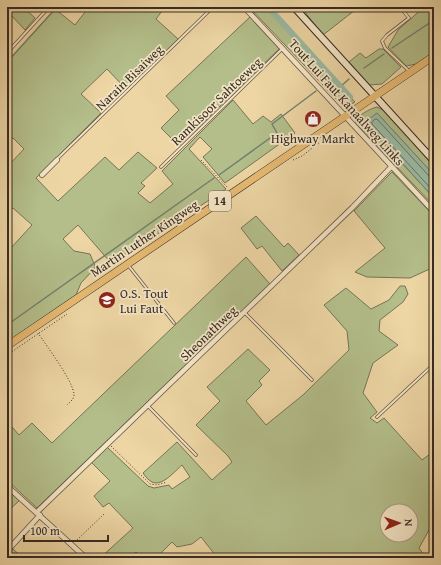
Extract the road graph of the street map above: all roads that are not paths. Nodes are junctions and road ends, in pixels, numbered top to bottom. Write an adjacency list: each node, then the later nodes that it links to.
1 (49, 7): 7 (lane)
2 (213, 7): 14 (lane, Narain Bisaiweg)
3 (244, 7): 6 (street, Tout Lui Faut Kanaalweg Links)
4 (295, 7): 10 (street)
5 (400, 7): 9 (lane)
6 (283, 48): 11 (street, Tout Lui Faut Kanaalweg Links); 16 (lane, Ramkisoor Sahtoeweg)
7 (7, 53)
8 (434, 56): 9 (main road, Martin Luther Kingweg / 14)
9 (410, 72): 10 (main road, Martin Luther Kingweg / 14)
10 (376, 96): 11 (main road, Martin Luther Kingweg / 14); 13 (street)
11 (346, 117): 17 (street, Tout Lui Faut Kanaalweg Links); 20 (main road, Martin Luther Kingweg / 14)
12 (434, 146): 13 (lane)
13 (427, 152): 15 (street)
14 (57, 160): 18 (street)
15 (434, 160)
16 (161, 167)
17 (391, 167): 19 (street, Tout Lui Faut Kanaalweg Links); 21 (street, Sheonathweg)
18 (42, 175)
19 (434, 212)
20 (127, 264): 22 (lane); 23 (main road, Martin Luther Kingweg / 14)
21 (244, 313): 25 (lane); 26 (street, Sheonathweg)
22 (174, 323)
23 (7, 346)
24 (434, 364): 27 (lane)
25 (312, 380)
26 (148, 406): 28 (lane); 30 (street, Sheonathweg)
27 (377, 417)
28 (196, 455)
29 (7, 486): 30 (street)
30 (39, 513): 31 (street, Sheonathweg); 32 (street)
31 (7, 551)
32 (86, 558)

